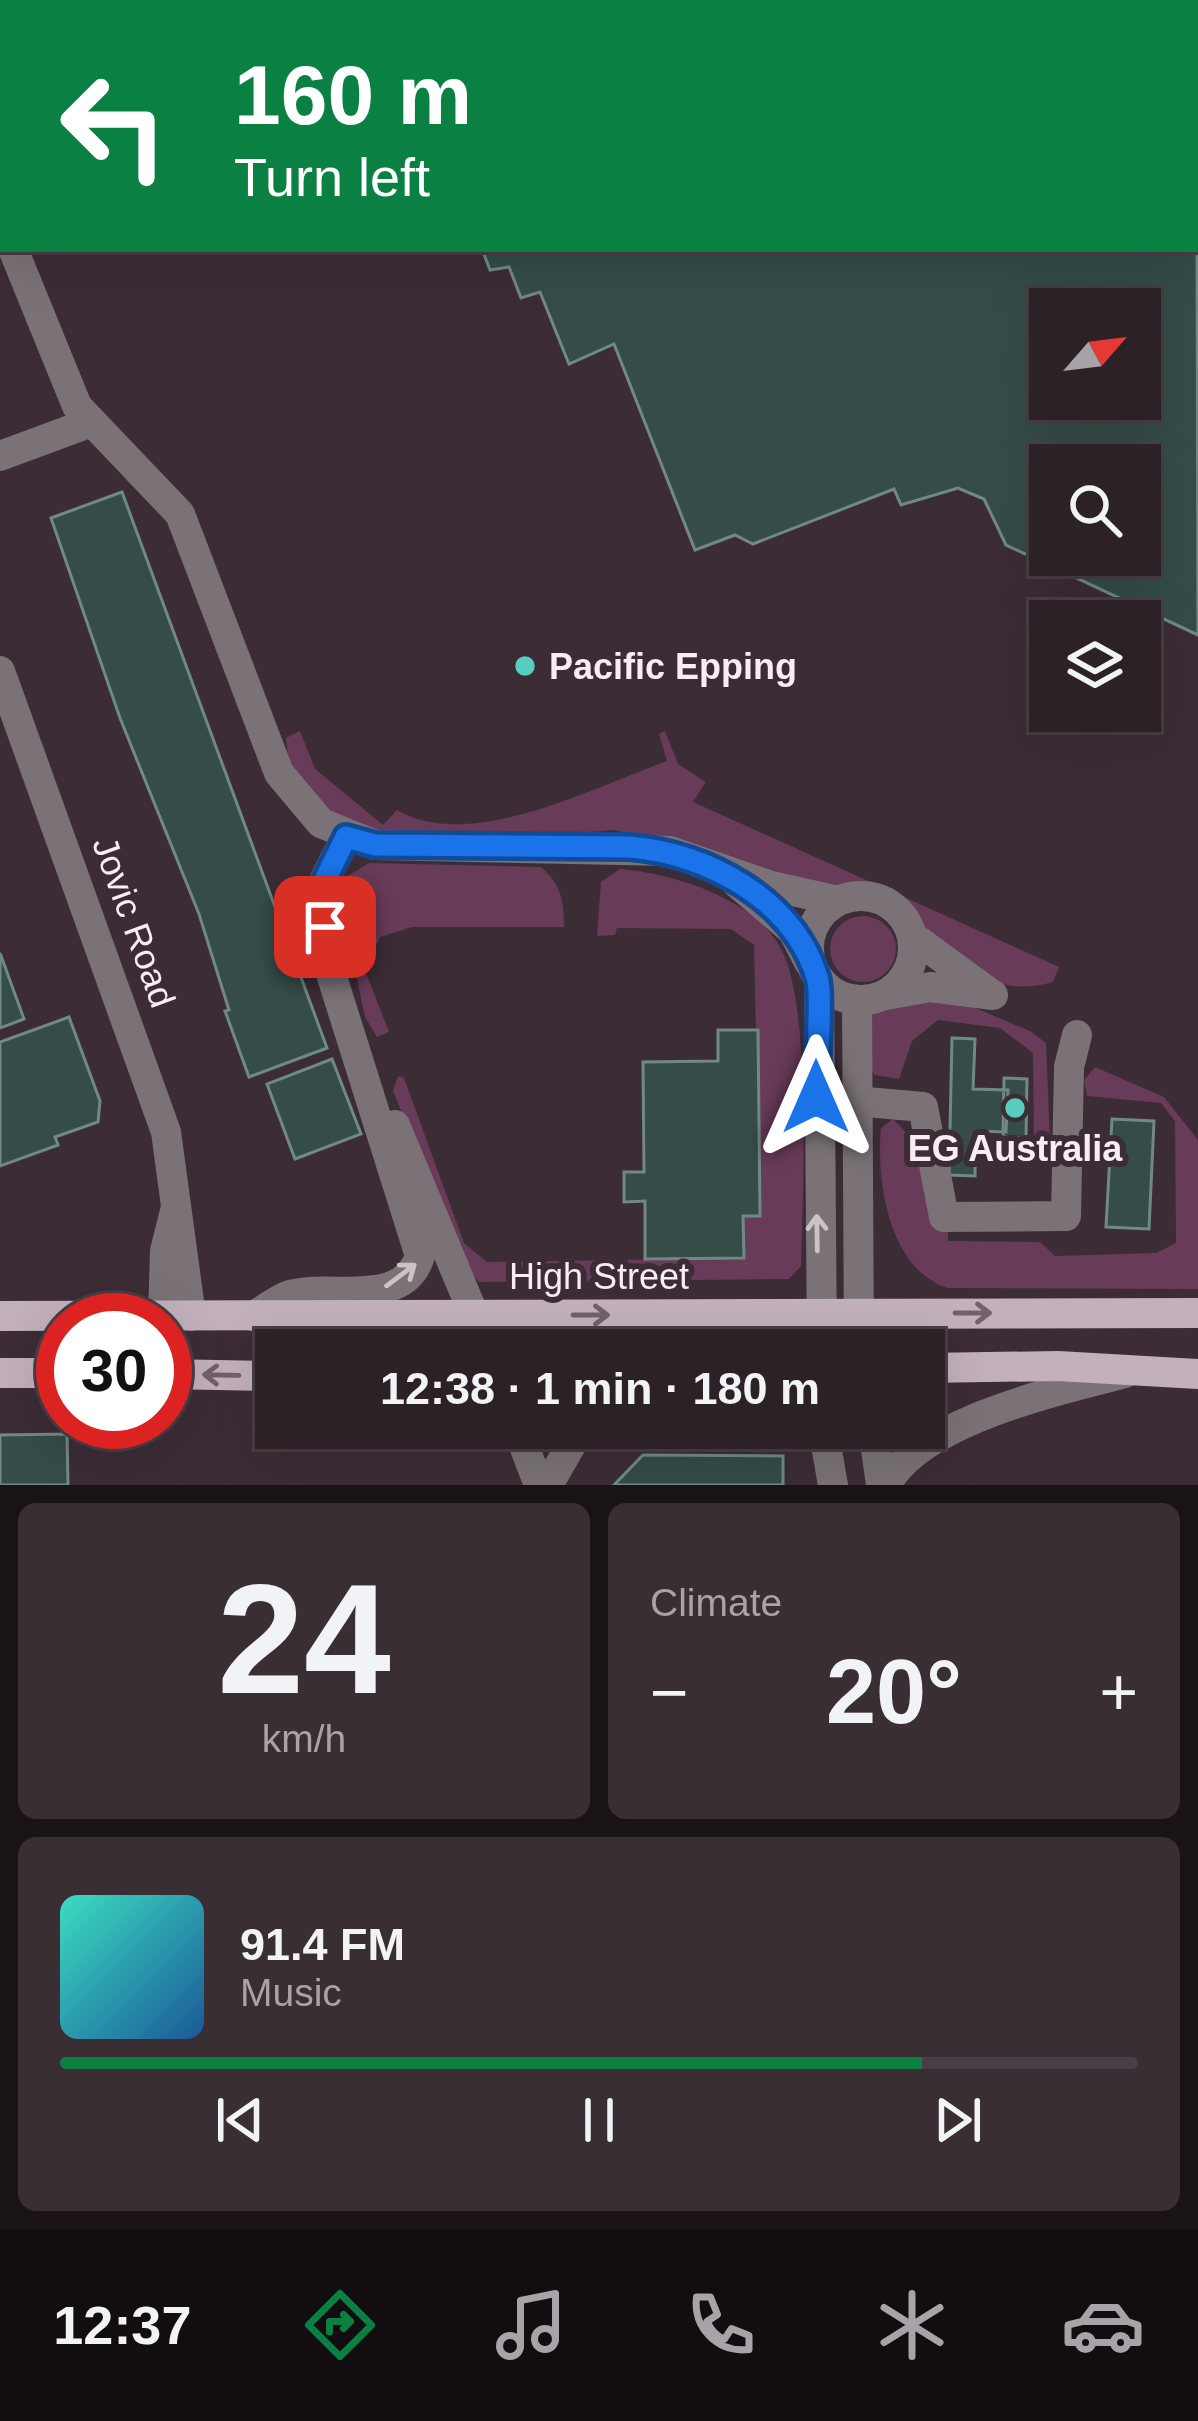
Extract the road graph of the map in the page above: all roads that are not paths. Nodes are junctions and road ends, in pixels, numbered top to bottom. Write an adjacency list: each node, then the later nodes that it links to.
1 (15, 252): 2 (street)
2 (89, 423): 3 (street); 7 (street)
3 (0, 456)
4 (0, 671): 5 (street, Jovic Road)
5 (30, 752): 6 (street); 16 (street, Jovic Road)
6 (0, 764)
7 (346, 837): 8 (street); 14 (street)
8 (710, 864): 9 (street); 11 (street)
9 (838, 901): 10 (street); 11 (street)
10 (912, 936): 12 (street); 12 (street)
11 (815, 973): 12 (street); 25 (street, one-way to 11)
12 (872, 998): 15 (street)
13 (1077, 1035): 15 (street)
14 (364, 1067): 19 (street); 24 (street, one-way to 14)
15 (855, 1101): 17 (street)
16 (172, 1293)
17 (856, 1313): 18 (main road, High Street, one-way to 18); 25 (main road, High Street); 28 (street)
18 (1198, 1313)
19 (474, 1315): 20 (main road, High Street); 24 (main road, High Street)
20 (513, 1315): 25 (main road, High Street, one-way to 25); 26 (street)
21 (0, 1316): 22 (main road, High Street)
22 (36, 1316)
23 (192, 1316): 24 (main road, High Street)
24 (253, 1316)
25 (820, 1316): 27 (street)
26 (513, 1329)
27 (821, 1329)
28 (857, 1329)
29 (945, 1368): 30 (main road)
30 (1137, 1370): 33 (main road); 42 (street)
31 (0, 1372): 32 (main road)
32 (36, 1373)
33 (1198, 1373)
34 (192, 1374): 35 (main road, one-way to 34)
35 (255, 1376)
36 (527, 1449): 40 (street)
37 (568, 1449): 40 (street)
38 (827, 1449): 41 (street)
39 (877, 1449): 42 (street)
40 (543, 1485)
41 (833, 1485)
42 (884, 1485)

